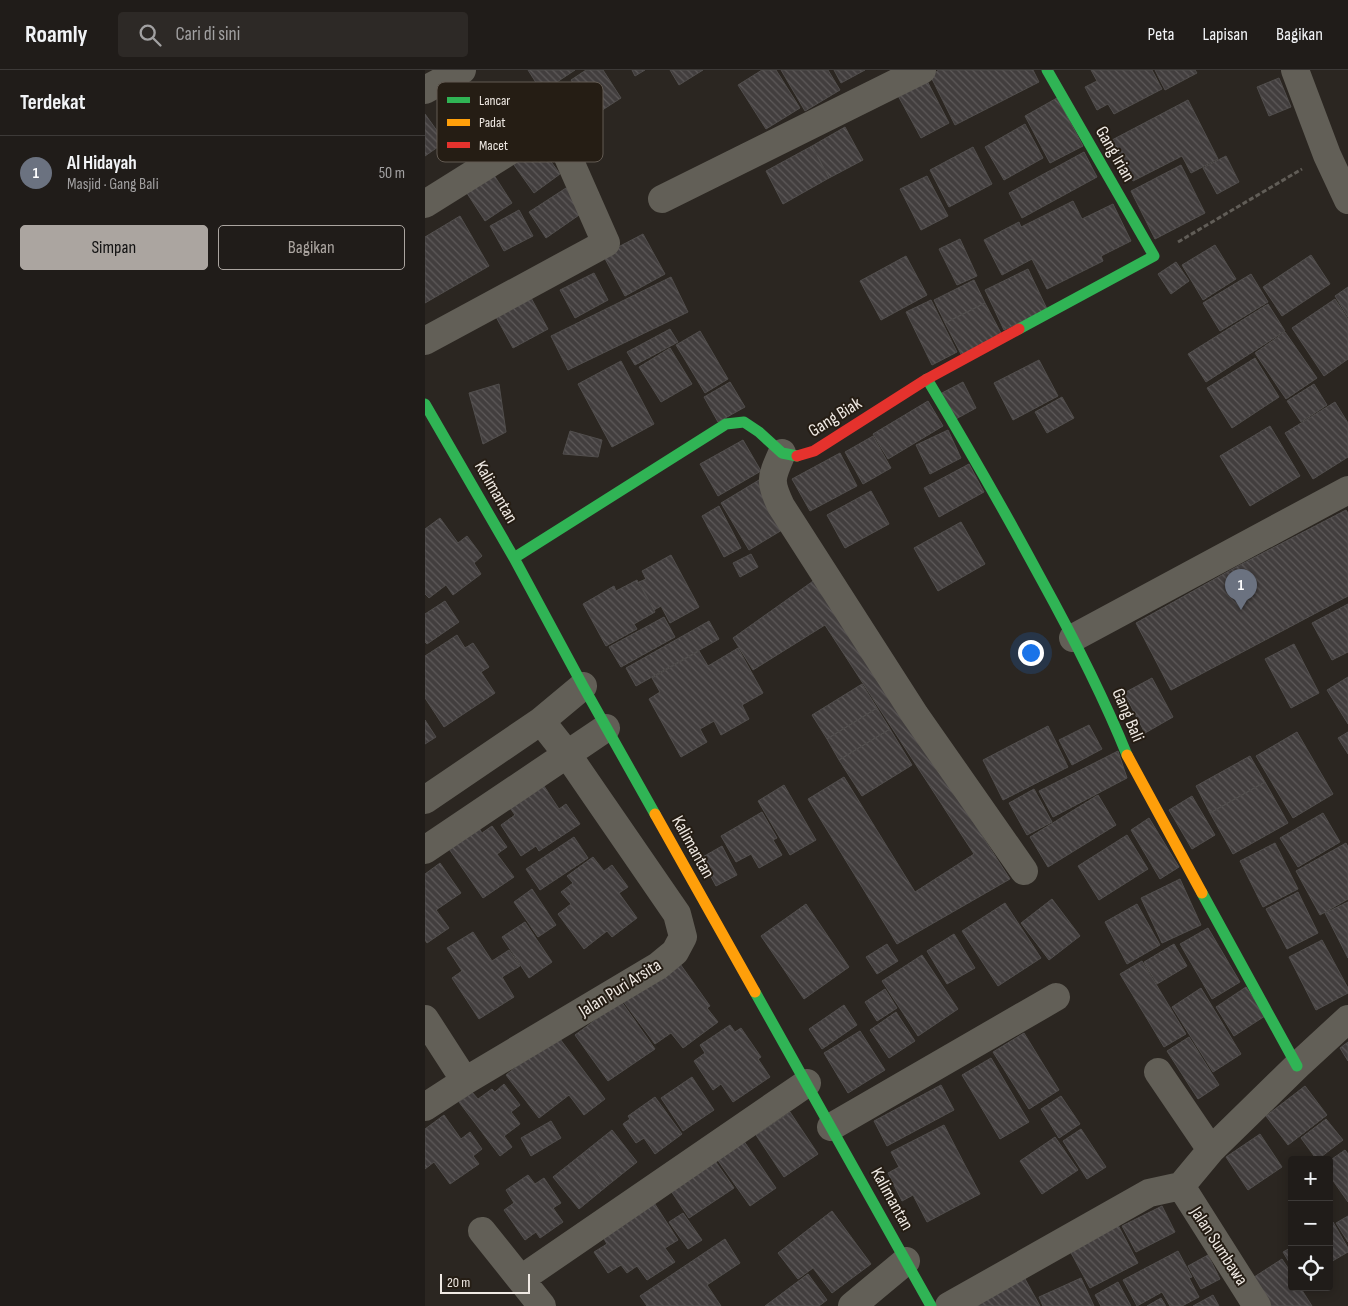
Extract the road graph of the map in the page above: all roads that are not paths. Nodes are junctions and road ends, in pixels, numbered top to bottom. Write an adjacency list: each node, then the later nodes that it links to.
1 (462, 70): 5 (street)
2 (922, 70): 10 (street)
3 (1047, 70): 13 (street, Gang Irian)
4 (1295, 70): 11 (street)
5 (440, 82)
6 (437, 84): 7 (street)
7 (425, 90)
8 (492, 162): 12 (street)
9 (570, 162): 14 (street)
10 (662, 199)
11 (1348, 200)
12 (425, 204)
13 (1154, 256): 15 (street, Gang Biak)
14 (425, 341)
15 (927, 379): 17 (street, Gang Biak); 20 (street, Gang Bali)
16 (425, 404): 19 (street, Kalimantan)
17 (782, 453): 19 (street); 27 (street)
18 (1348, 490): 20 (street)
19 (514, 558): 21 (street, Kalimantan)
20 (1073, 638): 31 (street, Gang Bali)
21 (583, 686): 22 (street); 23 (street, Kalimantan)
22 (541, 721): 24 (street, Jalan Puri Arsita); 25 (street)
23 (606, 728): 24 (street); 34 (street, Kalimantan)
24 (567, 754): 26 (street); 33 (street, Jalan Puri Arsita)
25 (425, 800)
26 (425, 850)
27 (1024, 872)
28 (1056, 997): 36 (street)
29 (425, 1019): 33 (street)
30 (1348, 1020): 31 (street)
31 (1297, 1066): 37 (street)
32 (1158, 1072): 37 (street)
33 (465, 1081): 35 (street, Jalan Puri Arsita)
34 (807, 1084): 36 (street, Kalimantan); 41 (street)
35 (425, 1108)
36 (831, 1127): 40 (street, Kalimantan)
37 (1211, 1150): 38 (street)
38 (1181, 1186): 45 (street); 46 (street, Jalan Sumbawa)
39 (482, 1231): 41 (street)
40 (906, 1260): 43 (street); 44 (street, Kalimantan)
41 (521, 1279): 42 (street)
42 (542, 1306)
43 (852, 1306)
44 (931, 1306)
45 (949, 1306)
46 (1257, 1306)

